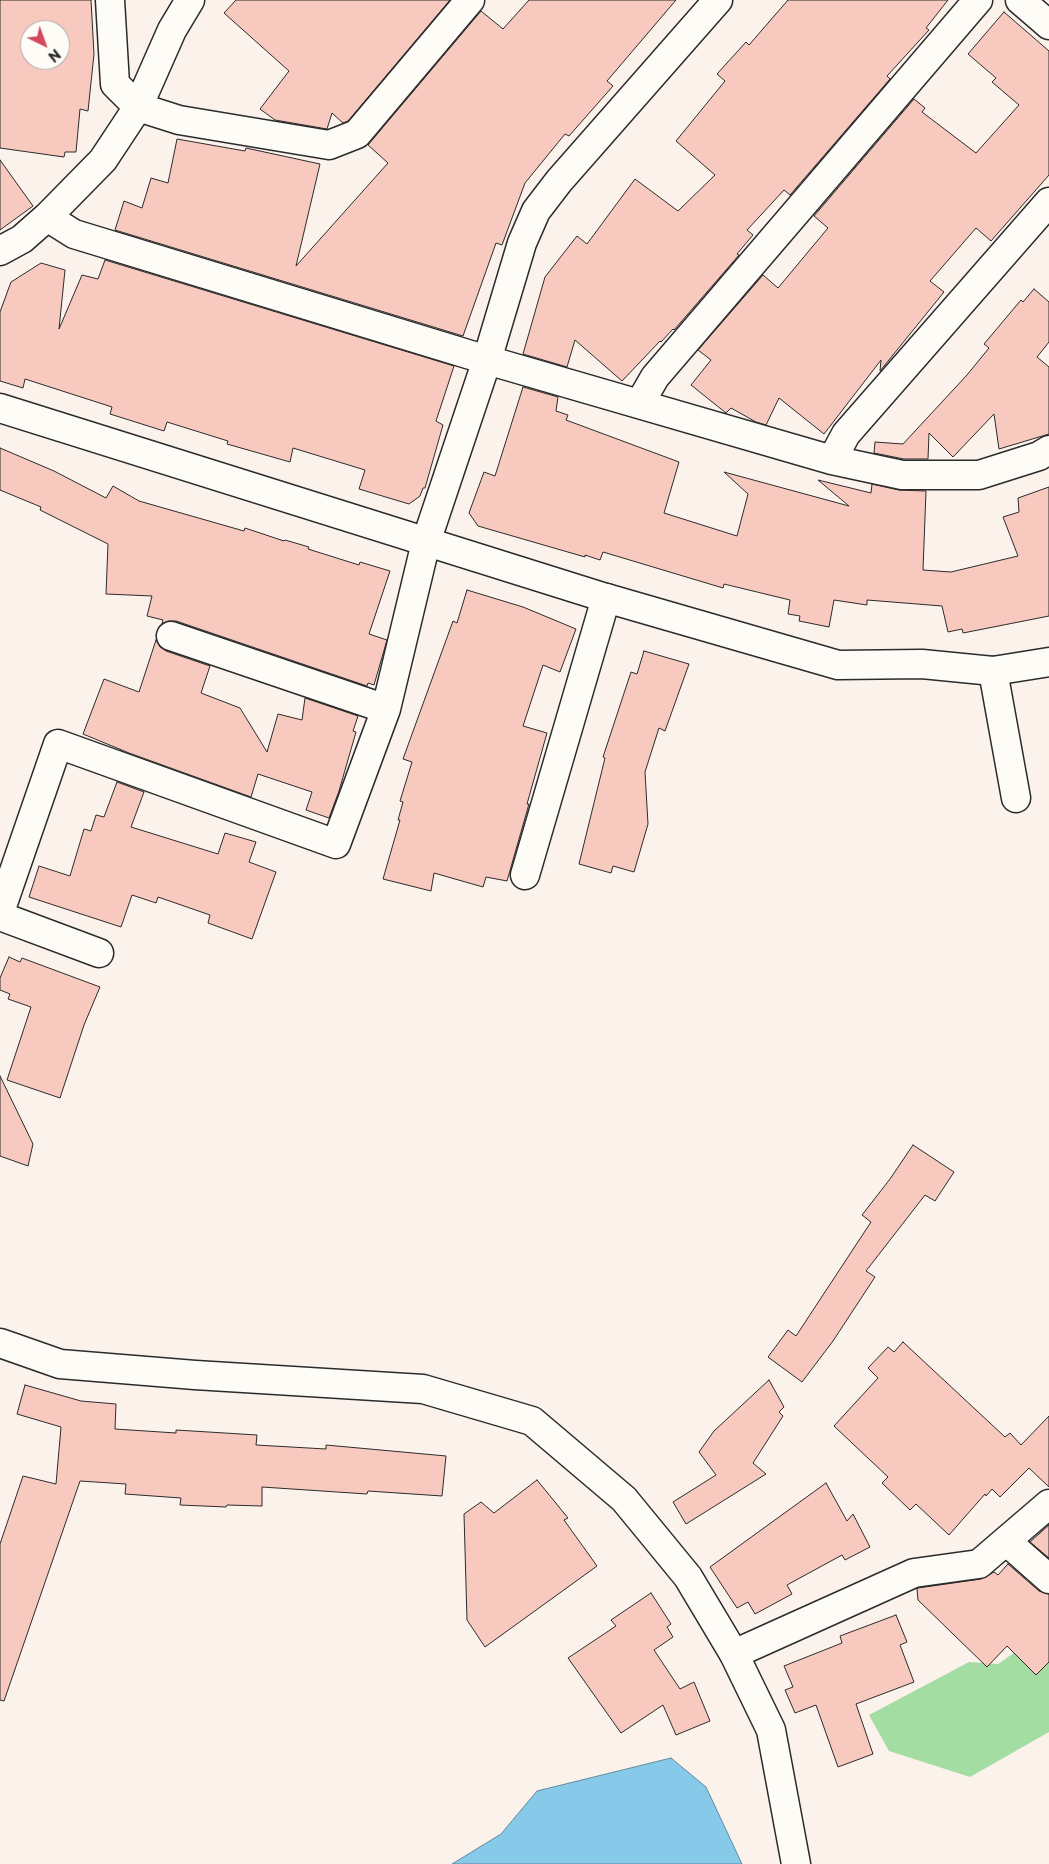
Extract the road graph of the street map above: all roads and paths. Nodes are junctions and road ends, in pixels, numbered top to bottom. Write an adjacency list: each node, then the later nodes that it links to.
1 (110, 0): 8 (street)
2 (190, 0): 8 (street)
3 (470, 0): 8 (street)
4 (718, 0): 12 (street)
5 (978, 0): 13 (street)
6 (1020, 0): 7 (street)
7 (1049, 25)
8 (138, 107): 10 (street)
9 (1049, 202): 16 (street)
10 (47, 217): 11 (street); 12 (street)
11 (0, 251)
12 (487, 360): 13 (street); 17 (street)
13 (640, 403): 16 (street)
14 (0, 408): 17 (street)
15 (1049, 450): 16 (street)
16 (832, 460)
17 (426, 542): 18 (street); 22 (street)
18 (606, 598): 21 (street); 24 (street)
19 (171, 636): 22 (street)
20 (1049, 662): 21 (street)
21 (993, 671): 23 (street)
22 (386, 709): 25 (street)
23 (1016, 798)
24 (525, 875)
25 (0, 914): 26 (street)
26 (99, 953)
27 (0, 1343): 31 (street)
28 (1049, 1504): 29 (street)
29 (1006, 1541): 30 (street); 31 (street)
30 (1049, 1579)
31 (734, 1654): 32 (street)
32 (796, 1864)

